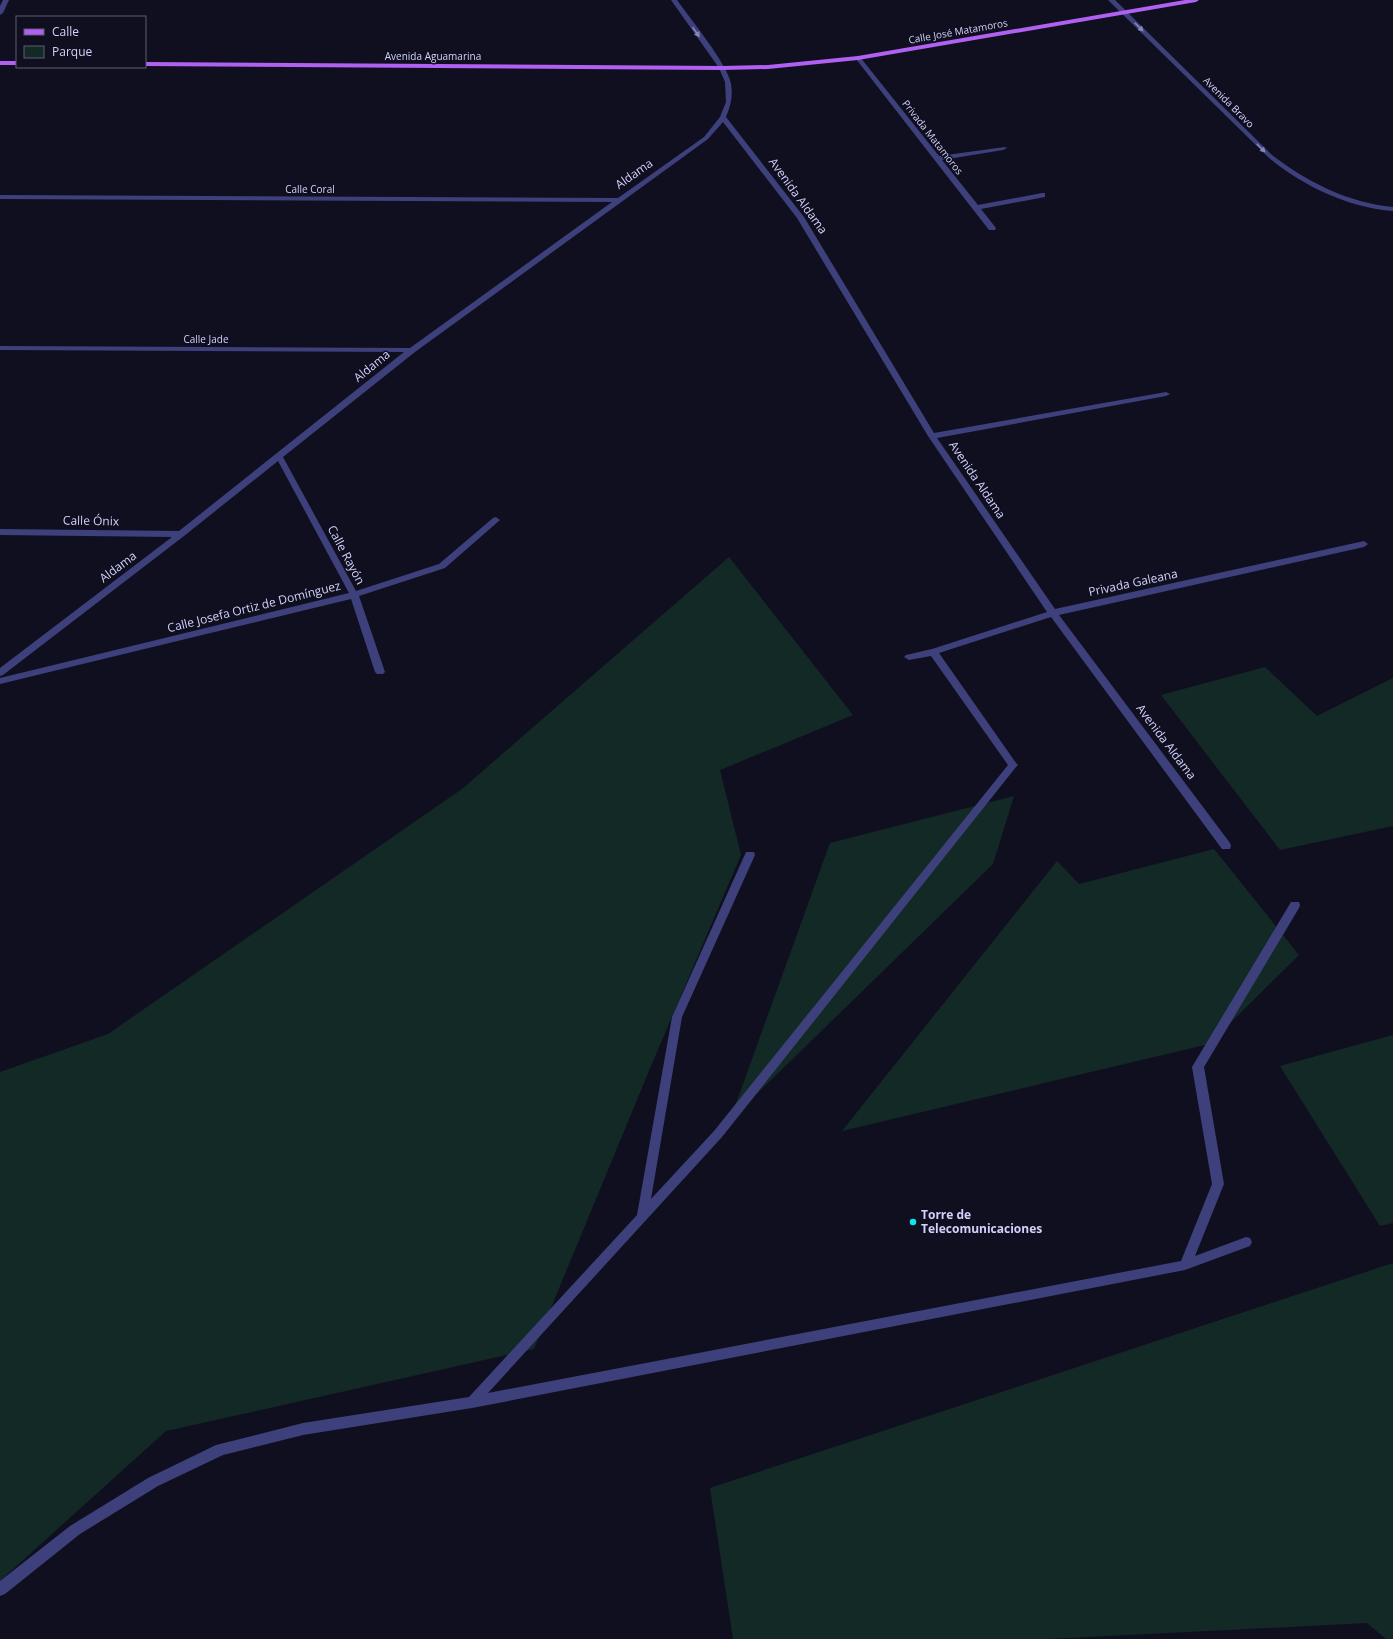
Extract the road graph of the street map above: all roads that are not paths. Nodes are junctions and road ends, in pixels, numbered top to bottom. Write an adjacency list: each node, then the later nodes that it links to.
1 (6, 0): 6 (street)
2 (674, 0): 11 (street, one-way to 11)
3 (1111, 0): 5 (street, Avenida Bravo)
4 (1196, 0): 5 (main road, Calle José Matamoros)
5 (1124, 12): 7 (main road, Calle José Matamoros); 19 (street, Avenida Bravo, one-way to 19)
6 (0, 13)
7 (858, 58): 11 (main road, Calle José Matamoros); 14 (street, Privada Matamoros)
8 (0, 63): 9 (main road)
9 (16, 63)
10 (146, 64): 11 (main road, Avenida Aguamarina)
11 (722, 68): 12 (street, Aldama)
12 (723, 117): 17 (street, Aldama); 24 (street, Avenida Aldama)
13 (1004, 148): 14 (street)
14 (937, 159): 18 (street, Privada Matamoros)
15 (1042, 195): 18 (street)
16 (0, 198): 17 (street, Calle Coral)
17 (619, 200): 22 (street, Aldama)
18 (975, 208): 20 (street, Privada Matamoros)
19 (1393, 209)
20 (992, 228)
21 (0, 348): 22 (street, Calle Jade)
22 (412, 350): 25 (street, Aldama)
23 (1166, 394): 24 (street)
24 (932, 436): 31 (street, Avenida Aldama)
25 (280, 456): 28 (street, Aldama); 30 (street, Calle Rayón)
26 (496, 520): 30 (street, Calle Josefa Ortiz de Domínguez)
27 (0, 532): 28 (street, Calle Ónix)
28 (181, 534): 35 (street, Aldama)
29 (1364, 544): 31 (street, Privada Galeana)
30 (354, 595): 34 (street, Calle Rayón); 36 (street, Calle Josefa Ortiz de Domínguez)
31 (1053, 613): 32 (street, Privada Galeana); 37 (street, Avenida Aldama)
32 (932, 652): 33 (street, Privada Galeana); 40 (street)
33 (909, 657)
34 (380, 672)
35 (0, 673)
36 (0, 680)
37 (1226, 846)
38 (750, 854): 40 (street)
39 (1295, 905): 42 (street)
40 (642, 1217): 43 (street)
41 (1246, 1242): 42 (street)
42 (1185, 1265): 43 (street)
43 (472, 1402): 44 (street)
44 (0, 1589)

